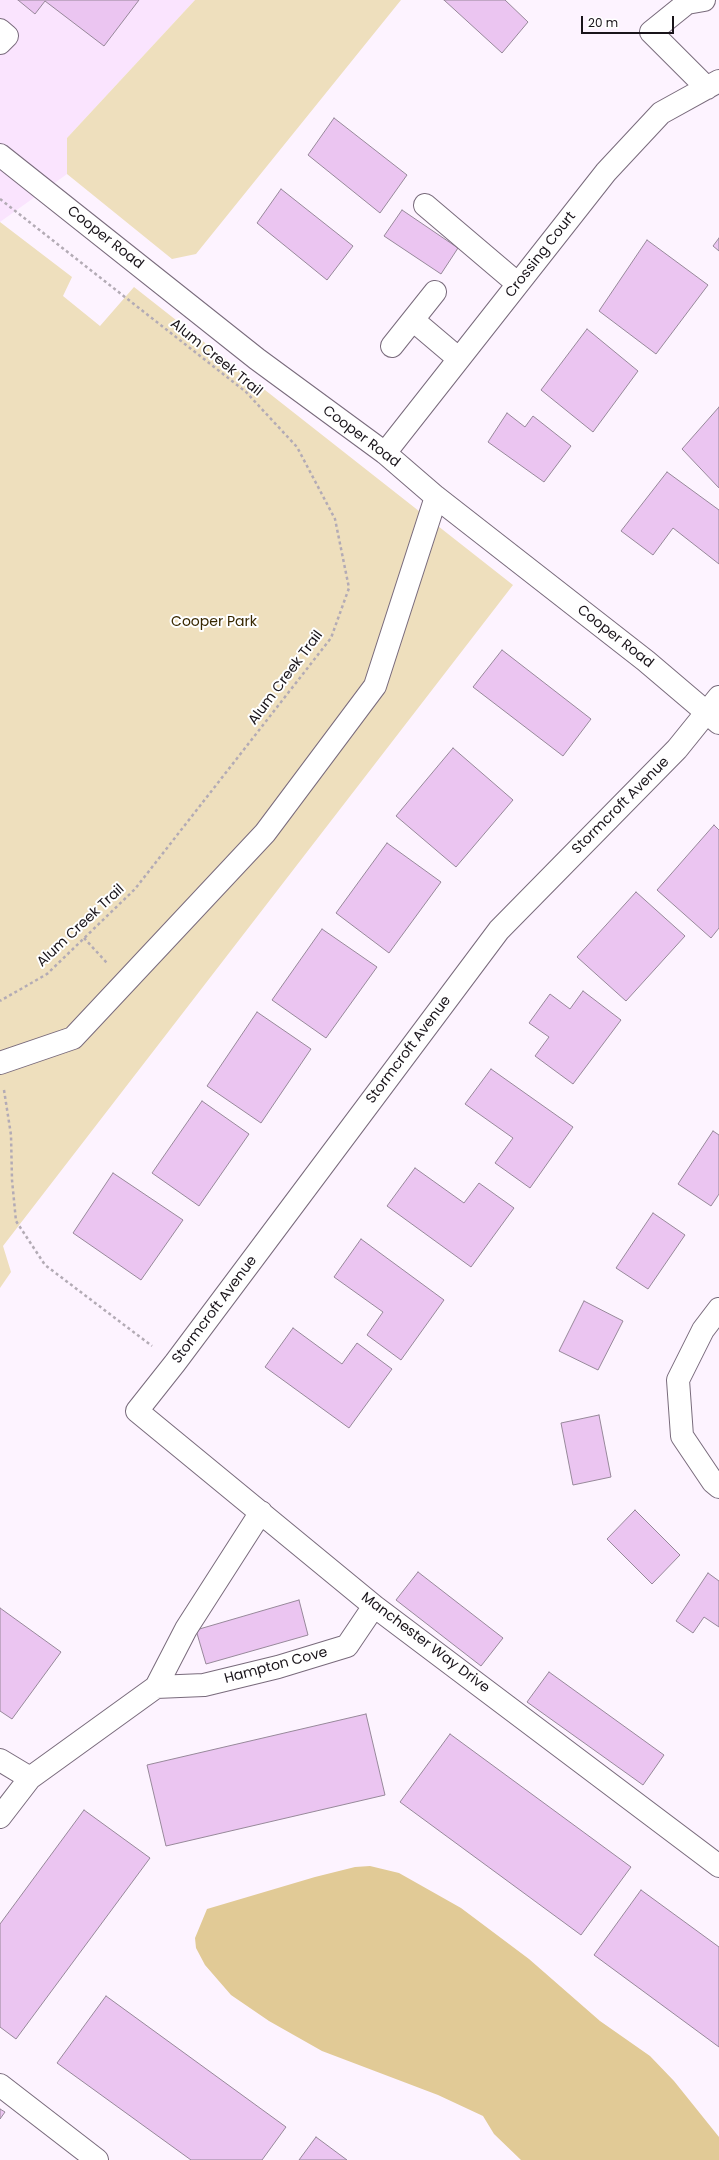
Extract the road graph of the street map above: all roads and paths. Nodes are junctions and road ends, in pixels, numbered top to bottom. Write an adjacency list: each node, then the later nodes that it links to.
1 (704, 0): 4 (street)
2 (0, 30): 3 (street)
3 (0, 43)
4 (713, 84): 8 (street, Crossing Court)
5 (0, 155): 13 (street, Cooper Road)
6 (0, 199): 16 (path, Alum Creek Trail)
7 (425, 205): 8 (street)
8 (518, 284): 12 (street, Crossing Court)
9 (435, 292): 10 (street)
10 (413, 320): 11 (street); 12 (street)
11 (392, 346)
12 (459, 359): 13 (street, Crossing Court)
13 (385, 453): 14 (street, Cooper Road)
14 (436, 497): 15 (street, Cooper Road); 17 (street)
15 (715, 711): 22 (street, Stormcroft Avenue)
16 (84, 938): 17 (path); 18 (path, Alum Creek Trail)
17 (125, 982): 19 (street)
18 (0, 1001)
19 (0, 1063)
20 (4, 1088): 22 (path)
21 (719, 1309): 24 (street)
22 (175, 1363): 23 (street, Stormcroft Avenue)
23 (137, 1411): 25 (street, Manchester Way Drive)
24 (719, 1487)
25 (261, 1512): 26 (street, Manchester Way Drive); 27 (street)
26 (374, 1606): 27 (street, Hampton Cove); 31 (street, Manchester Way Drive)
27 (156, 1687): 29 (street)
28 (0, 1760): 29 (street)
29 (30, 1778): 30 (street)
30 (0, 1817)
31 (719, 1866)
32 (0, 2085): 33 (street)
33 (97, 2160)

